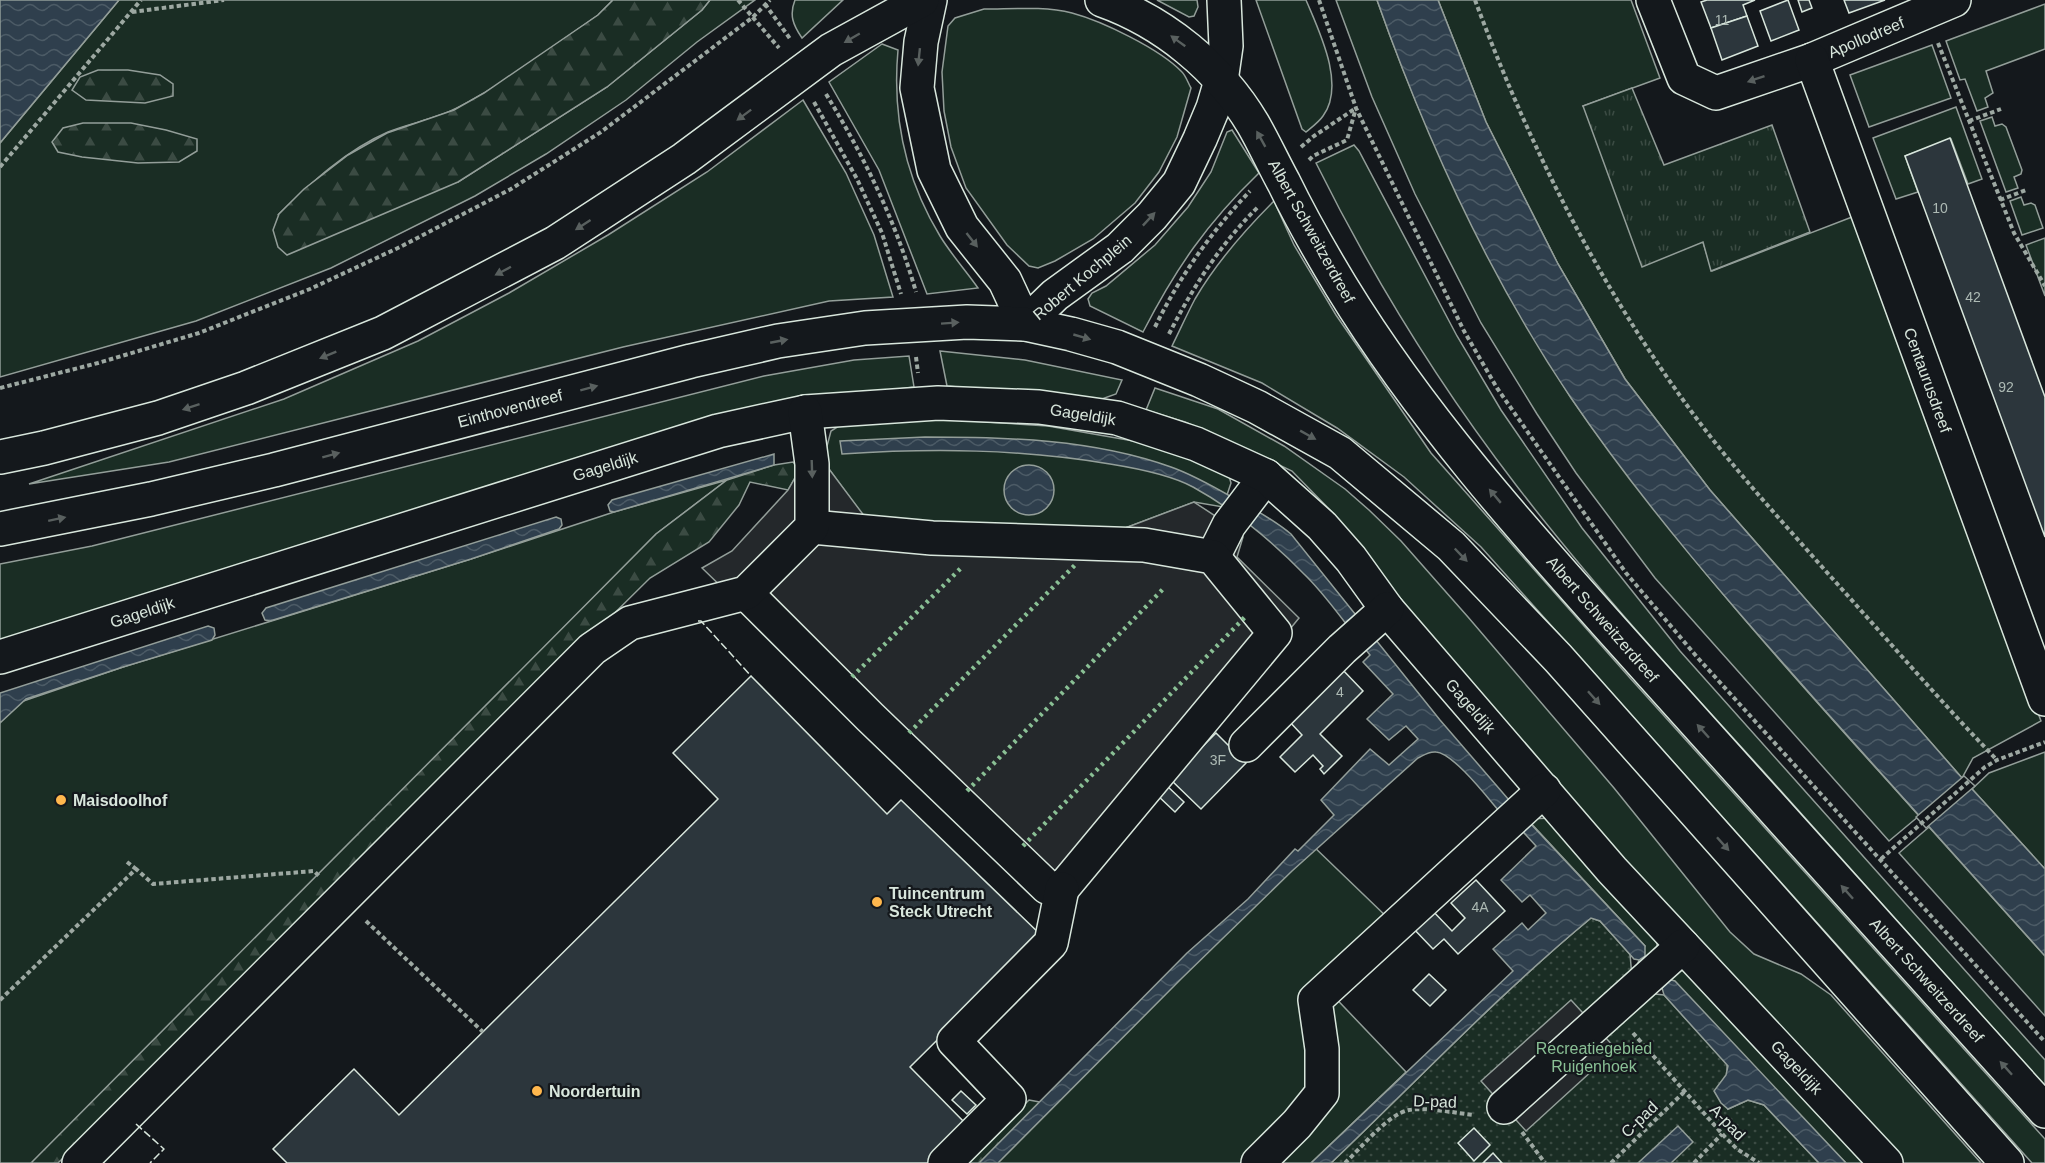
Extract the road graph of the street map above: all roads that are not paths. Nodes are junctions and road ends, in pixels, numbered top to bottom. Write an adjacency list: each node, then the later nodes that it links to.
1 (922, 0): 11 (main road, one-way to 11)
2 (930, 0): 9 (main road, Robert Kochplein, one-way to 9)
3 (1102, 0): 8 (main road, one-way to 3)
4 (1224, 0): 8 (main road, Robert Kochplein)
5 (1653, 0): 7 (main road, Apollodreef, one-way to 5)
6 (1940, 5): 7 (main road, Apollodreef)
7 (1812, 60): 19 (main road, Centaurusdreef)
8 (1221, 81): 9 (main road, Robert Kochplein, one-way to 8); 25 (main road, Albert Schweitzerdreef, one-way to 8)
9 (1025, 324): 14 (main road, Einthovendreef, one-way to 9); 30 (main road, one-way to 30)
10 (806, 411): 12 (main road, Gageldijk); 13 (main road, one-way to 13); 18 (main road, Gageldijk)
11 (0, 457)
12 (1249, 497): 15 (main road); 17 (main road, Gageldijk)
13 (812, 527): 15 (main road); 16 (main road)
14 (0, 530)
15 (1213, 557): 22 (main road)
16 (746, 592): 22 (main road); 26 (main road)
17 (1387, 609): 20 (main road); 21 (main road, Gageldijk)
18 (0, 657)
19 (2045, 699)
20 (1246, 745)
21 (1544, 790): 23 (main road, Gageldijk); 28 (main road)
22 (1062, 889): 27 (main road)
23 (1683, 945): 24 (main road); 29 (main road, Gageldijk)
24 (1504, 1107)
25 (2045, 1112)
26 (79, 1163)
27 (945, 1163)
28 (1258, 1163)
29 (1886, 1163)
30 (2007, 1163)

